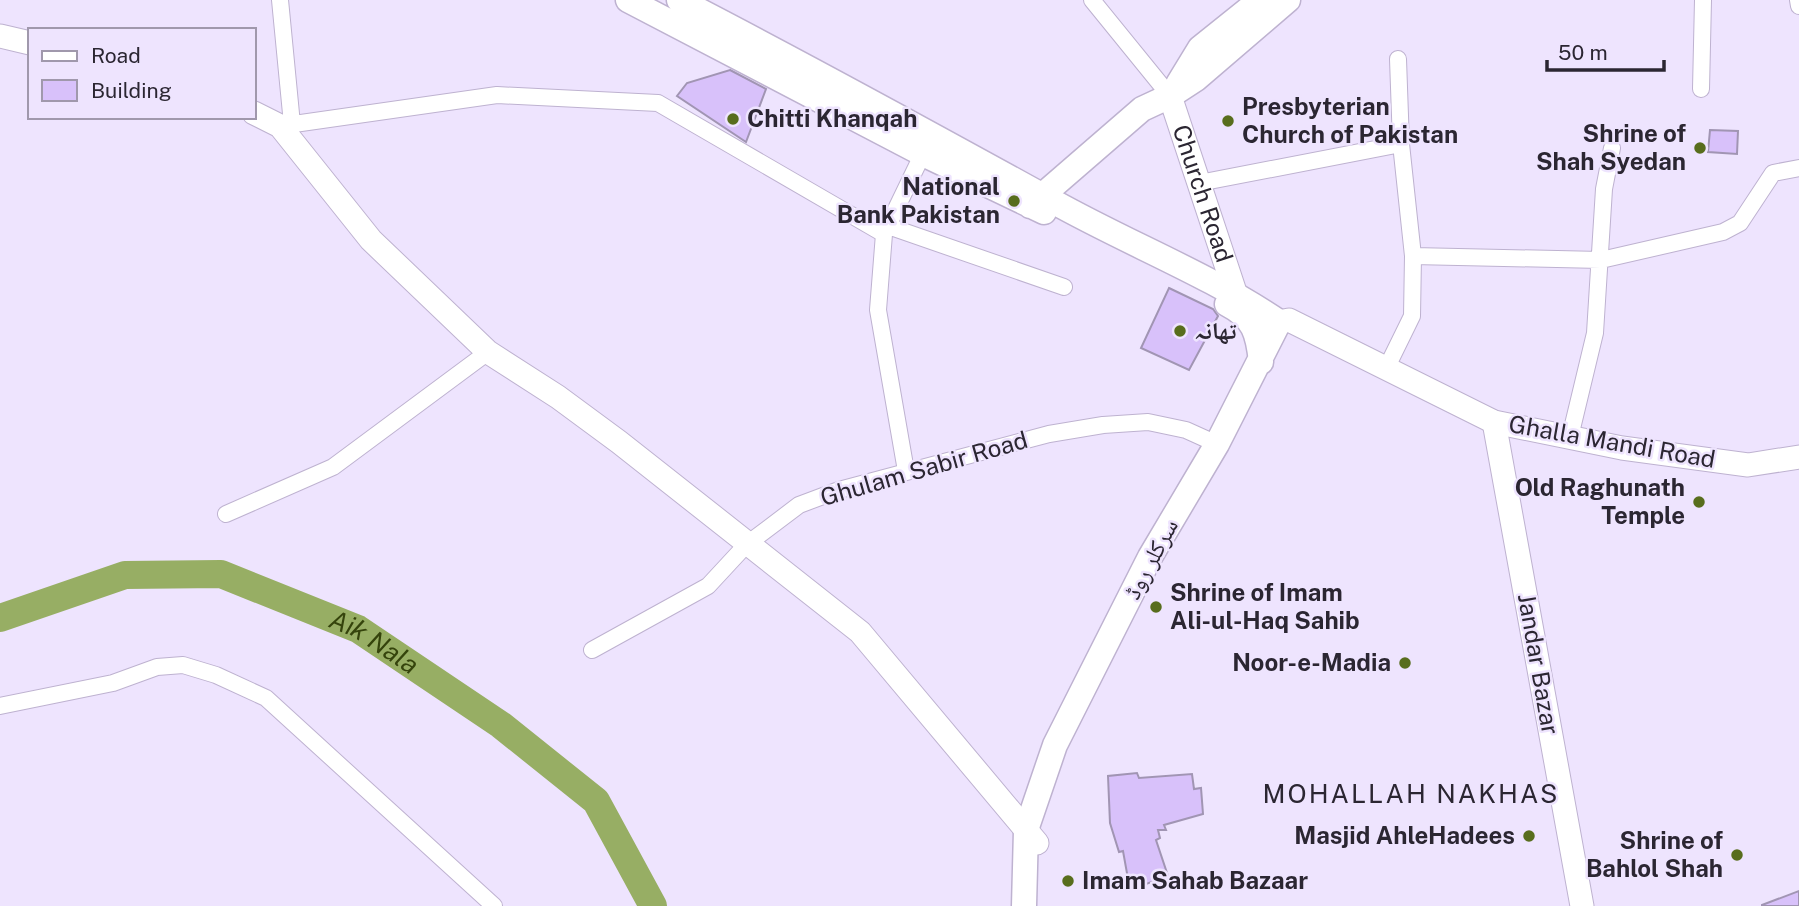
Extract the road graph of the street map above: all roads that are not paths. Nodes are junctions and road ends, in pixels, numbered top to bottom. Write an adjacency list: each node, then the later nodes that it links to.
1 (280, 0): 16 (street)
2 (628, 0): 17 (main road)
3 (678, 0): 17 (main road)
4 (1092, 0): 14 (street)
5 (1260, 0): 14 (main road, Church Road)
6 (1288, 0): 14 (main road, Church Road)
7 (1703, 0): 13 (street)
8 (1798, 0): 9 (street)
9 (1799, 6)
10 (0, 36): 11 (street)
11 (28, 43)
12 (1398, 59): 18 (street)
13 (1701, 89)
14 (1170, 96): 21 (street, Church Road); 22 (main road, Church Road)
15 (256, 114): 16 (street)
16 (286, 125): 23 (street); 29 (street)
17 (927, 144): 22 (main road); 23 (street)
18 (1401, 144): 21 (street); 24 (street)
19 (1612, 148): 25 (street)
20 (1799, 168): 25 (street)
21 (1199, 183): 27 (street, Church Road)
22 (1036, 201): 27 (main road); 30 (main road)
23 (886, 230): 26 (street); 36 (street)
24 (1413, 256): 25 (street); 31 (street)
25 (1601, 260): 33 (street)
26 (1064, 287)
27 (1236, 292): 28 (main road)
28 (1279, 322): 30 (main road, سرکلر روڈ); 31 (street, Ghalla Mandi Road)
29 (488, 352): 37 (street); 38 (street)
30 (1261, 362): 34 (main road, سرکلر روڈ)
31 (1387, 367): 32 (street, Ghalla Mandi Road)
32 (1494, 422): 33 (street, Ghalla Mandi Road); 45 (street, Jandar Bazar)
33 (1570, 437): 35 (street, Ghalla Mandi Road)
34 (1217, 444): 36 (street, Ghulam Sabir Road); 41 (main road, سرکلر روڈ)
35 (1799, 457)
36 (906, 471): 38 (street, Ghulam Sabir Road)
37 (226, 514)
38 (746, 545): 39 (street, Ghulam Sabir Road); 41 (street)
39 (592, 650)
40 (0, 706): 42 (street)
41 (1032, 836): 43 (main road, سرکلر روڈ); 44 (main road, سرکلر روڈ)
42 (494, 906)
43 (1024, 906)
44 (1038, 906)
45 (1582, 906)

